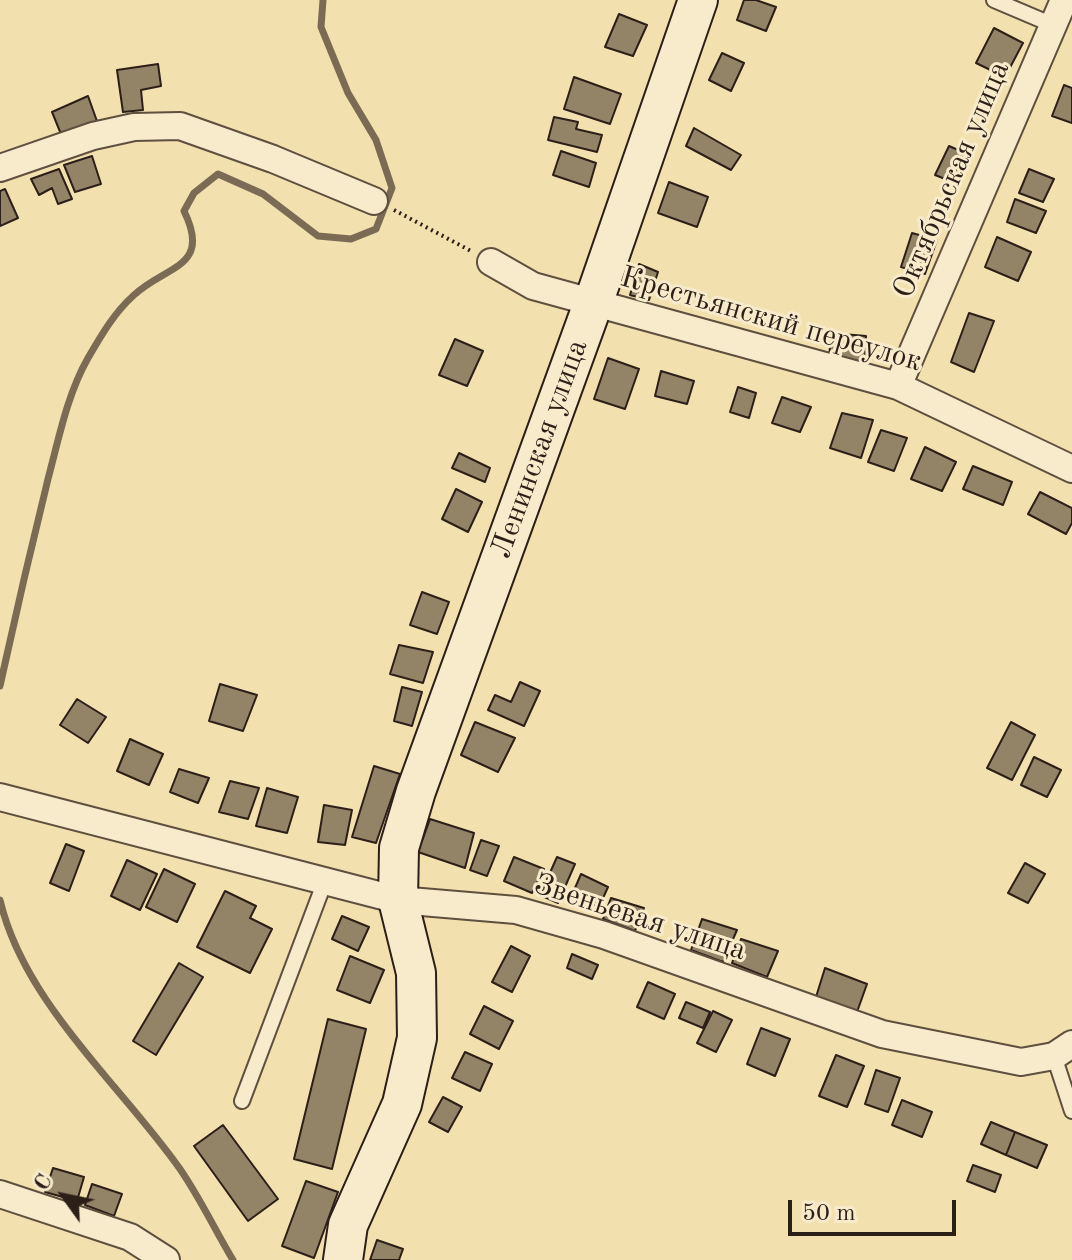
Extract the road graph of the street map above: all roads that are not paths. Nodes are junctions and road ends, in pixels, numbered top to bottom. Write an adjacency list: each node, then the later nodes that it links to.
1 (698, 0): 8 (street, Ленинская улица)
2 (994, 0): 4 (lane)
3 (1064, 0): 4 (street, Октябрьская улица)
4 (1053, 25): 9 (street, Октябрьская улица)
5 (0, 168): 6 (street)
6 (374, 201)
7 (491, 262): 8 (street, Крестьянский переулок)
8 (594, 301): 9 (street, Крестьянский переулок); 13 (street, Ленинская улица)
9 (898, 386): 10 (street, Крестьянский переулок)
10 (1072, 469)
11 (0, 797): 12 (street, Звеньевая улица)
12 (325, 881): 13 (street, Звеньевая улица); 15 (lane)
13 (398, 900): 14 (street, Звеньевая улица); 19 (street, Ленинская улица)
14 (1063, 1050): 16 (lane)
15 (242, 1101)
16 (1072, 1111)
17 (0, 1194): 18 (street)
18 (166, 1260)
19 (343, 1260)

